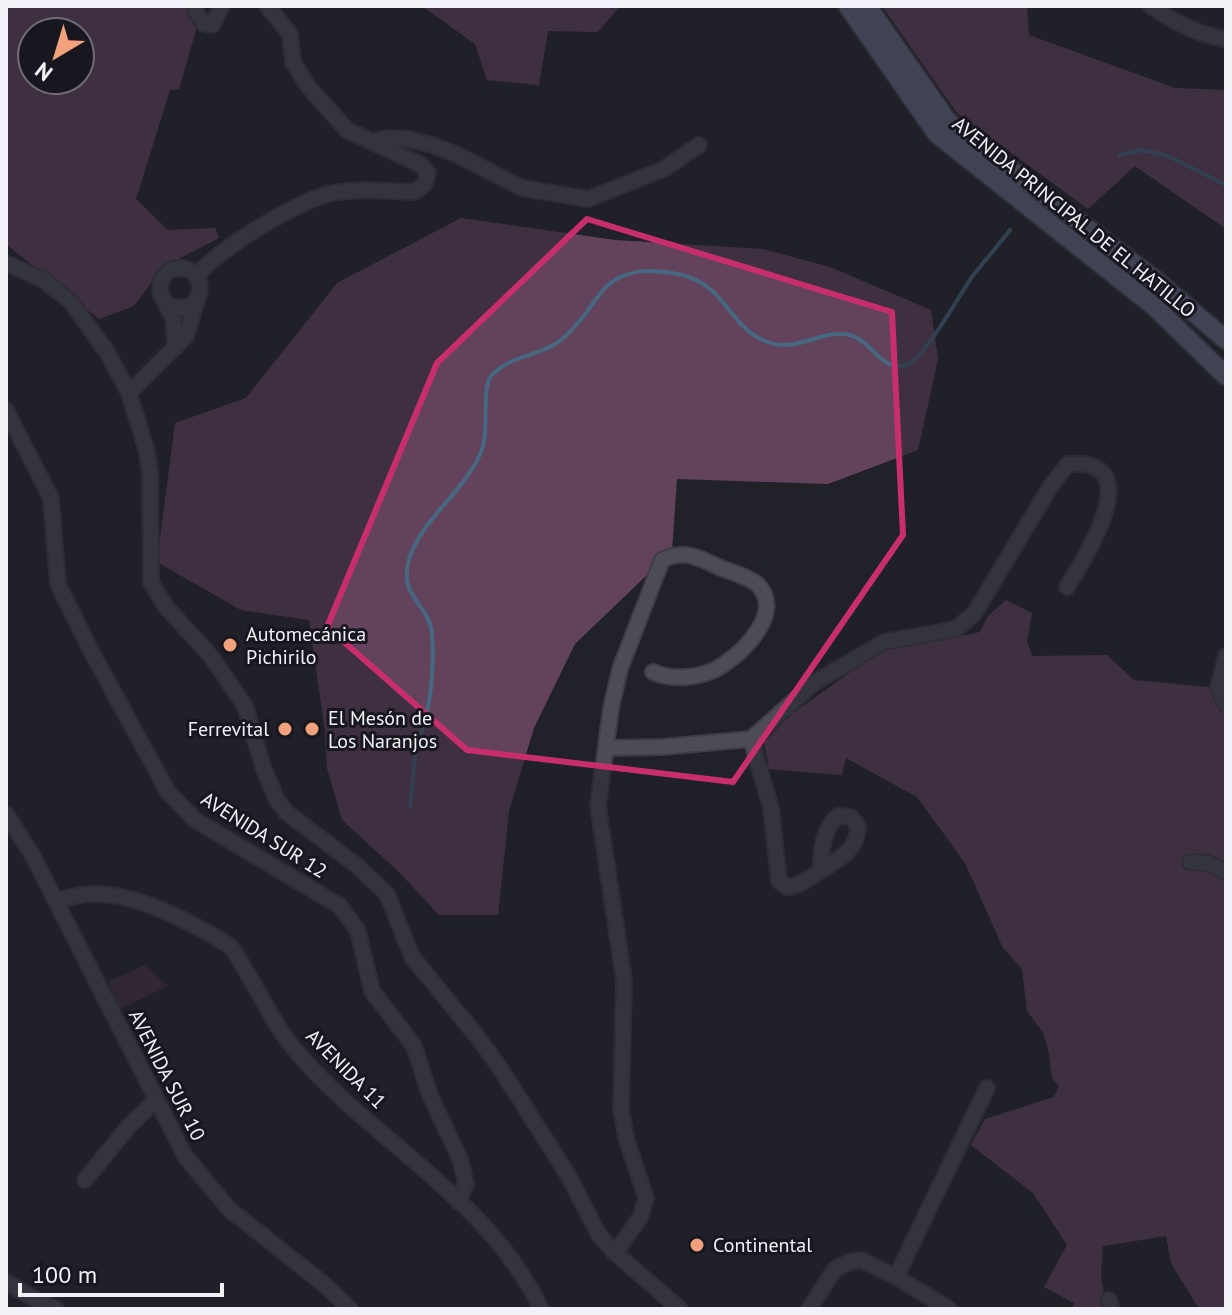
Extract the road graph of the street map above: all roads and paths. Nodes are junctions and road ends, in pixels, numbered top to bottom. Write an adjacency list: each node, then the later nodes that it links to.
1 (195, 6): 2 (street)
2 (222, 6)
3 (267, 6): 8 (street)
4 (848, 6): 16 (main road, AVENIDA PRINCIPAL DE EL HATILLO)
5 (867, 6): 14 (main road, AVENIDA PRINCIPAL DE EL HATILLO)
6 (1151, 6): 7 (street)
7 (1226, 39)
8 (374, 142): 9 (street); 11 (street)
9 (699, 145)
10 (6, 263): 17 (street)
11 (196, 277): 12 (street); 13 (street)
12 (198, 295): 13 (street); 15 (street)
13 (165, 301): 15 (street)
14 (1226, 340)
15 (176, 347): 17 (street)
16 (1226, 376)
17 (129, 393): 34 (street)
18 (6, 410): 33 (street, AVENIDA SUR 12)
19 (1067, 587): 23 (street)
20 (1226, 656): 22 (street)
21 (653, 672): 24 (street)
22 (1226, 705)
23 (751, 739): 24 (street); 27 (street)
24 (606, 748): 34 (street)
25 (6, 814): 29 (street, AVENIDA SUR 10)
26 (1190, 862): 28 (street)
27 (820, 871)
28 (1226, 872)
29 (56, 901): 31 (street, AVENIDA SUR 10); 33 (street, AVENIDA 11)
30 (987, 1088): 35 (street)
31 (156, 1100): 32 (street); 38 (street, AVENIDA SUR 10)
32 (85, 1180)
33 (458, 1201): 39 (street, AVENIDA 11)
34 (615, 1253): 40 (street)
35 (896, 1277): 41 (street); 42 (street)
36 (6, 1282): 37 (street)
37 (56, 1309)
38 (350, 1309)
39 (541, 1309)
40 (680, 1309)
41 (809, 1309)
42 (949, 1309)

